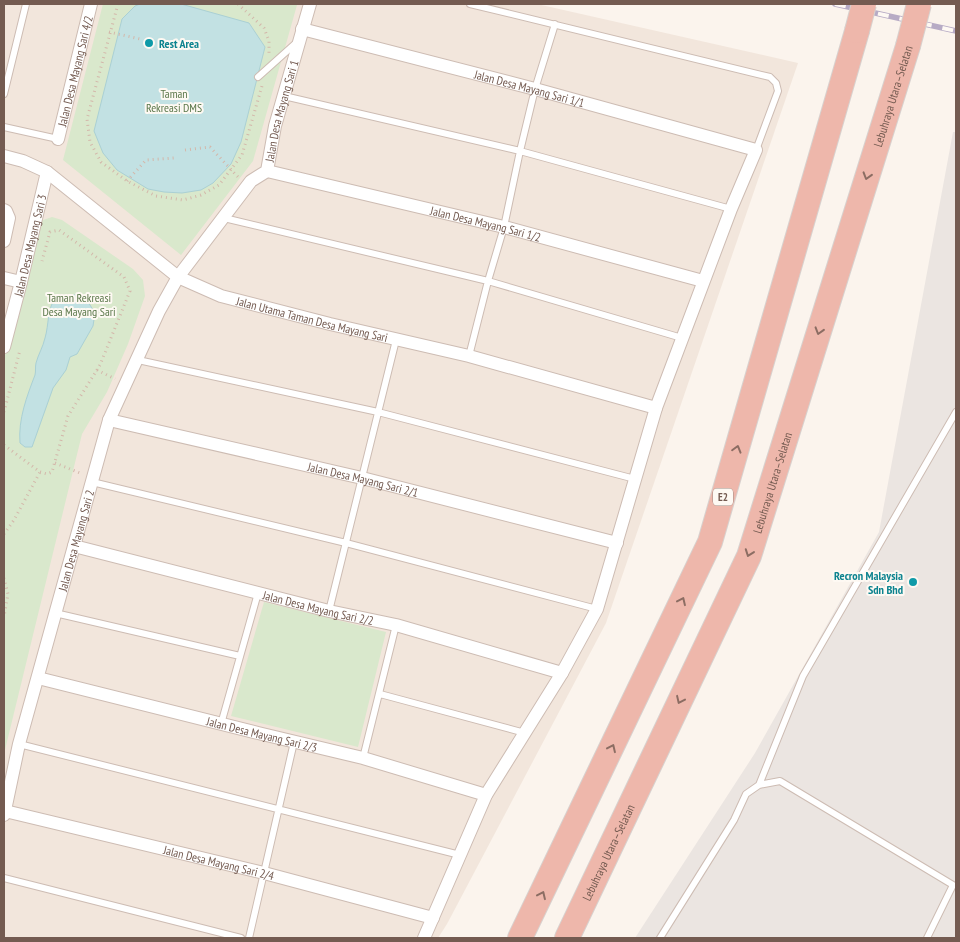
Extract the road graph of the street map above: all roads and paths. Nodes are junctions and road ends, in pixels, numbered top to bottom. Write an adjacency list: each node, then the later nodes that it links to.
1 (26, 4): 16 (lane)
2 (91, 4): 19 (street, Jalan Desa Mayang Sari 4/2)
3 (118, 4): 10 (path)
4 (238, 4): 13 (path)
5 (310, 4): 11 (street, Jalan Desa Mayang Sari 1)
6 (470, 4): 9 (lane)
7 (864, 4): 89 (highway, E2, one-way to 7, bridge)
8 (919, 4): 90 (highway, Lebuhraya Utara–Selatan, one-way to 90, bridge)
9 (555, 24): 15 (lane); 22 (lane)
10 (109, 32): 12 (path); 28 (path)
11 (300, 35): 13 (lane); 15 (street, Jalan Desa Mayang Sari 1/1); 17 (street, Jalan Desa Mayang Sari 1)
12 (140, 39)
13 (266, 70): 14 (lane); 25 (path)
14 (258, 78)
15 (535, 89): 21 (lane); 22 (street, Jalan Desa Mayang Sari 1/1)
16 (4, 94)
17 (284, 96): 21 (lane); 26 (street, Jalan Desa Mayang Sari 1)
18 (4, 127): 19 (lane)
19 (58, 139)
20 (185, 150): 25 (path)
21 (520, 150): 29 (lane); 32 (lane)
22 (756, 150): 29 (street)
23 (4, 156): 27 (street, Jalan Utama Taman Desa Mayang Sari)
24 (174, 158): 28 (path)
25 (231, 170): 28 (path)
26 (267, 171): 31 (street, Jalan Desa Mayang Sari 1); 32 (street, Jalan Desa Mayang Sari 1/2)
27 (47, 172): 35 (street, Jalan Utama Taman Desa Mayang Sari); 39 (street, Jalan Desa Mayang Sari 3)
28 (127, 181)
29 (731, 209): 38 (street)
30 (4, 210): 33 (street)
31 (224, 218): 35 (street, Jalan Desa Mayang Sari 1); 37 (lane)
32 (504, 227): 37 (lane); 38 (street, Jalan Desa Mayang Sari 1/2)
33 (4, 241)
34 (40, 270): 52 (path)
35 (178, 277): 41 (street, Jalan Utama Taman Desa Mayang Sari); 45 (street, Jalan Desa Mayang Sari 2)
36 (4, 278): 39 (street)
37 (488, 281): 40 (lane); 44 (lane)
38 (703, 281): 40 (street)
39 (21, 282): 43 (street, Jalan Desa Mayang Sari 3)
40 (682, 338): 46 (street)
41 (396, 340): 44 (street, Jalan Utama Taman Desa Mayang Sari); 48 (lane)
42 (21, 346): 47 (path)
43 (4, 347)
44 (469, 356): 46 (street, Jalan Utama Taman Desa Mayang Sari)
45 (138, 360): 48 (lane); 50 (street, Jalan Desa Mayang Sari 2)
46 (656, 408): 55 (street)
47 (4, 412)
48 (378, 412): 54 (lane); 55 (lane)
49 (956, 412): 77 (lane)
50 (109, 420): 54 (street, Jalan Desa Mayang Sari 2/1); 56 (street, Jalan Desa Mayang Sari 2)
51 (4, 446): 53 (path)
52 (55, 463): 53 (path); 56 (path)
53 (40, 472): 57 (path)
54 (362, 478): 58 (lane); 59 (street, Jalan Desa Mayang Sari 2/1)
55 (635, 479): 59 (street)
56 (92, 480): 58 (lane); 60 (street, Jalan Desa Mayang Sari 2)
57 (4, 534)
58 (346, 543): 63 (lane); 64 (lane)
59 (617, 543): 63 (street)
60 (74, 546): 62 (street, Jalan Desa Mayang Sari 2/2); 65 (street, Jalan Desa Mayang Sari 2)
61 (4, 578): 66 (path)
62 (258, 593): 64 (street, Jalan Desa Mayang Sari 2/2); 68 (lane)
63 (597, 609): 69 (street)
64 (329, 611): 67 (street, Jalan Desa Mayang Sari 2/2)
65 (55, 614): 68 (lane); 70 (street, Jalan Desa Mayang Sari 2)
66 (4, 617)
67 (396, 625): 69 (street, Jalan Desa Mayang Sari 2/2); 71 (lane)
68 (240, 656): 72 (lane)
69 (562, 673): 73 (street)
70 (38, 678): 72 (street, Jalan Desa Mayang Sari 2/3); 75 (street, Jalan Desa Mayang Sari 2)
71 (380, 694): 73 (lane); 76 (lane)
72 (221, 724): 74 (street, Jalan Desa Mayang Sari 2/3)
73 (525, 733): 78 (street)
74 (294, 742): 76 (street, Jalan Desa Mayang Sari 2/3); 79 (lane)
75 (19, 744): 79 (lane); 80 (street, Jalan Desa Mayang Sari 2)
76 (364, 758): 78 (street, Jalan Desa Mayang Sari 2/3)
77 (759, 785): 84 (lane); 91 (lane)
78 (486, 796): 81 (street)
79 (278, 809): 81 (lane); 82 (lane)
80 (4, 813): 82 (street, Jalan Desa Mayang Sari 2/4)
81 (461, 856): 85 (street)
82 (264, 873): 85 (street, Jalan Desa Mayang Sari 2/4); 87 (lane)
83 (4, 878): 86 (lane)
84 (955, 884): 92 (lane)
85 (433, 918): 88 (street)
86 (241, 938)
87 (249, 938)
88 (424, 938)
89 (520, 938)
90 (567, 938)
91 (660, 938)
92 (927, 938)

